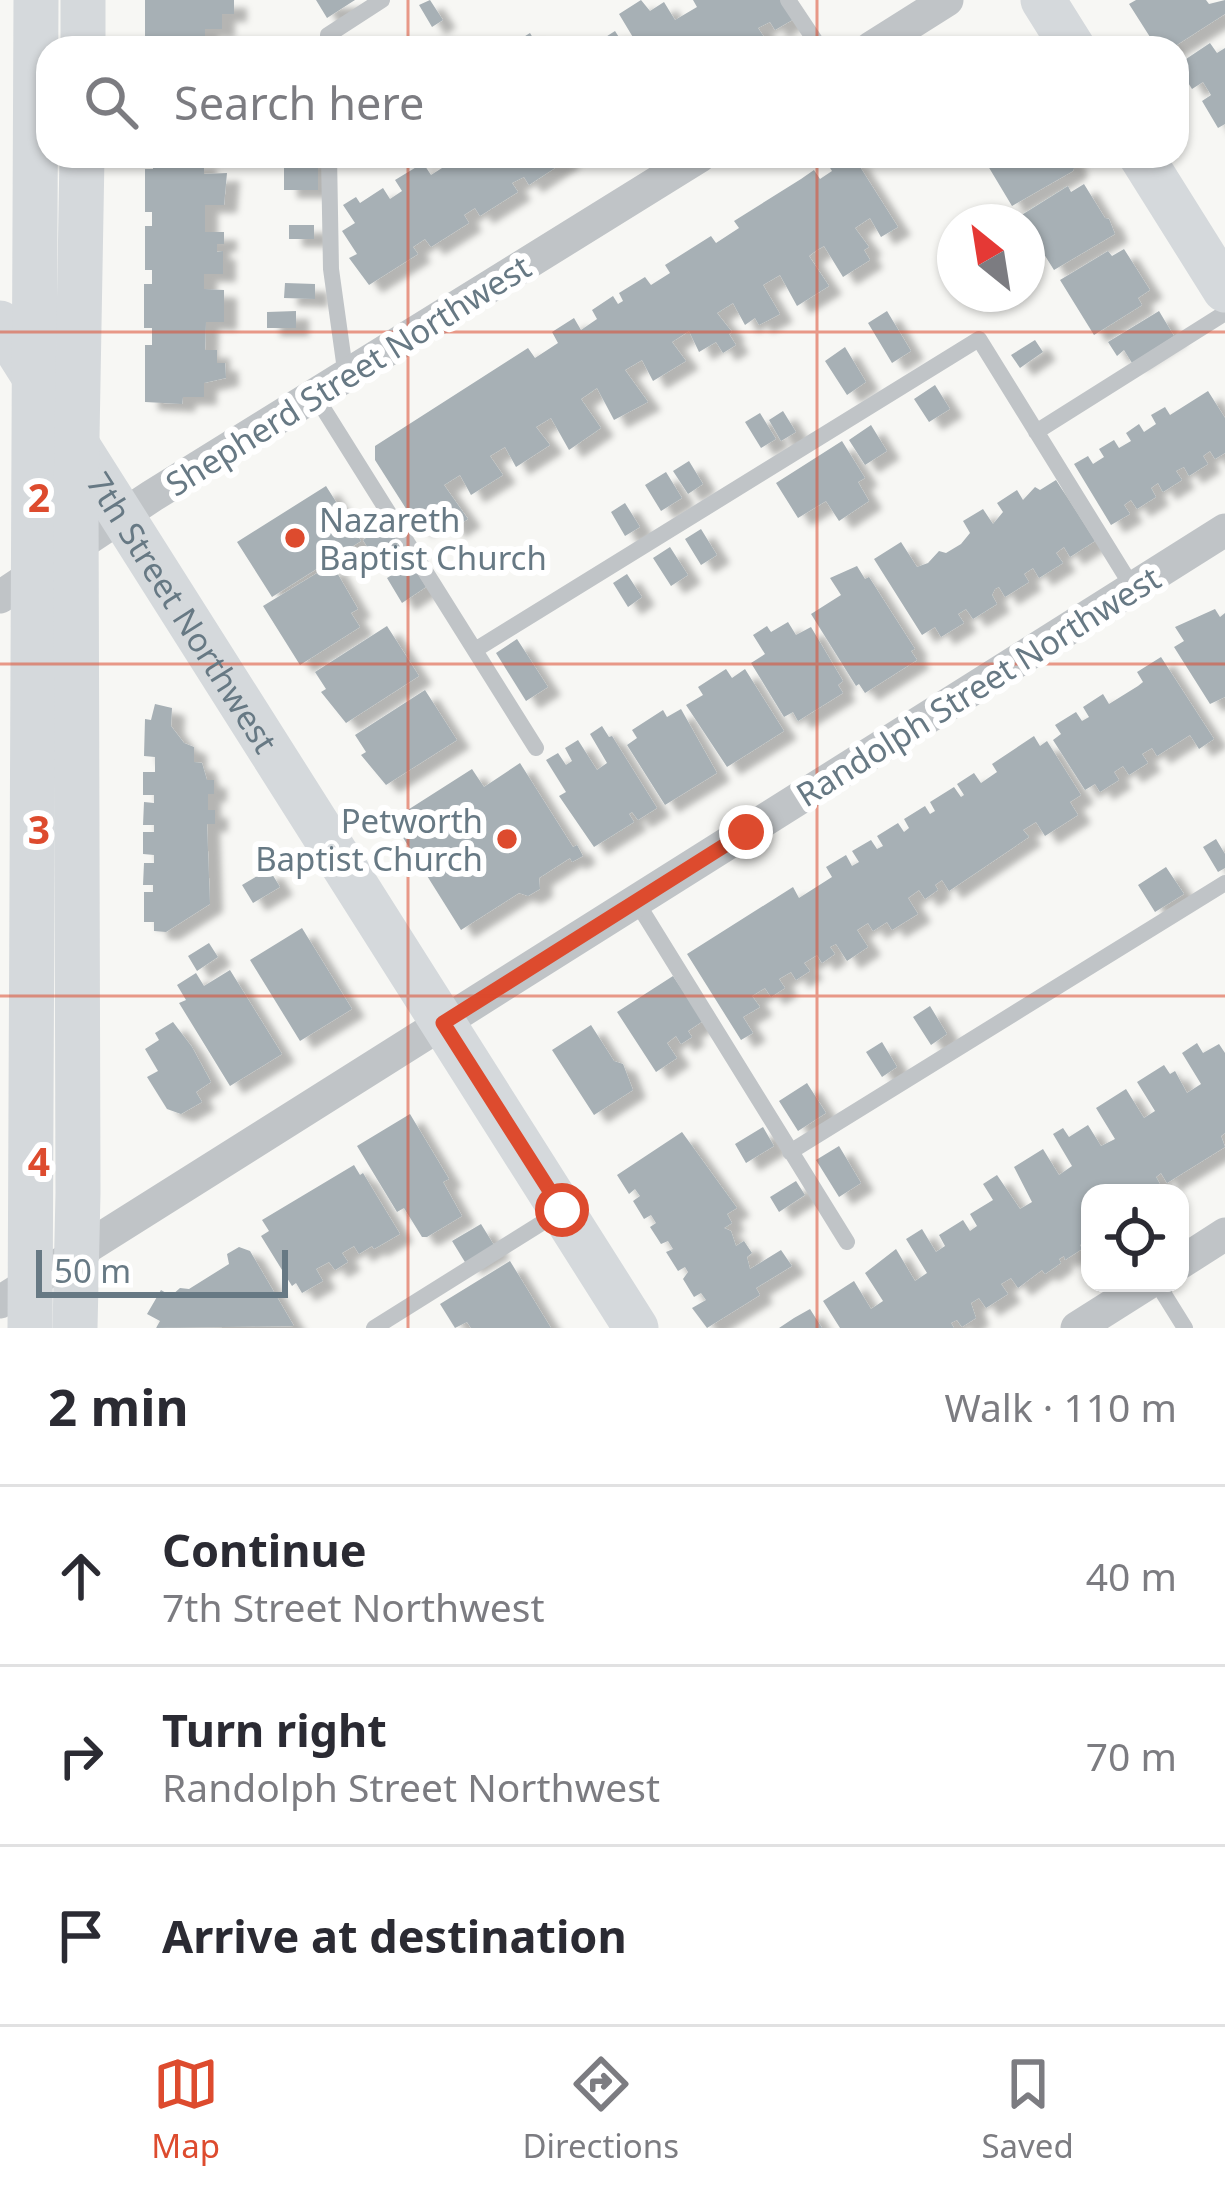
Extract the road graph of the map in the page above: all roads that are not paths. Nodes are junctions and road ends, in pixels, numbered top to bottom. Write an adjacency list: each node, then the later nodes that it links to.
1 (36, 0): 19 (main road)
2 (83, 0): 7 (main road)
3 (382, 0): 8 (lane)
4 (788, 0): 9 (lane)
5 (947, 0): 10 (street)
6 (1042, 0): 11 (main road)
7 (83, 36)
8 (335, 36)
9 (812, 36)
10 (890, 36)
11 (1065, 36)
12 (82, 168): 23 (main road)
13 (329, 168): 20 (lane)
14 (681, 168): 20 (street, Shepherd Street Northwest)
15 (1149, 168): 16 (main road)
16 (1225, 290)
17 (1225, 313): 22 (lane)
18 (0, 323): 19 (main road, 7th Street Northwest)
19 (34, 378): 23 (main road, 7th Street Northwest); 27 (main road)
20 (346, 378): 21 (street, Shepherd Street Northwest)
21 (316, 397): 24 (street, Shepherd Street Northwest); 29 (lane)
22 (1036, 432): 28 (lane); 29 (lane)
23 (79, 450): 24 (main road, 7th Street Northwest); 26 (main road)
24 (123, 518): 26 (street, Shepherd Street Northwest); 33 (main road, 7th Street Northwest)
25 (1225, 530): 28 (street, Randolph Street Northwest)
26 (79, 548): 27 (street, Shepherd Street Northwest); 38 (main road)
27 (17, 587): 42 (main road)
28 (1133, 589): 32 (street, Randolph Street Northwest)
29 (475, 650): 30 (lane)
30 (536, 748)
31 (1225, 883): 34 (lane)
32 (636, 901): 33 (street, Randolph Street Northwest); 34 (lane)
33 (443, 1023): 35 (main road, 7th Street Northwest); 38 (street, Randolph Street Northwest)
34 (790, 1152): 37 (lane)
35 (562, 1210): 44 (lane); 45 (main road, 7th Street Northwest)
36 (1225, 1234): 39 (street)
37 (847, 1242)
38 (76, 1256): 42 (street, Randolph Street Northwest); 43 (main road)
39 (1189, 1257)
40 (1134, 1292): 46 (street)
41 (1163, 1292): 47 (lane)
42 (20, 1305)
43 (75, 1328)
44 (374, 1328)
45 (637, 1328)
46 (1076, 1328)
47 (1186, 1328)

